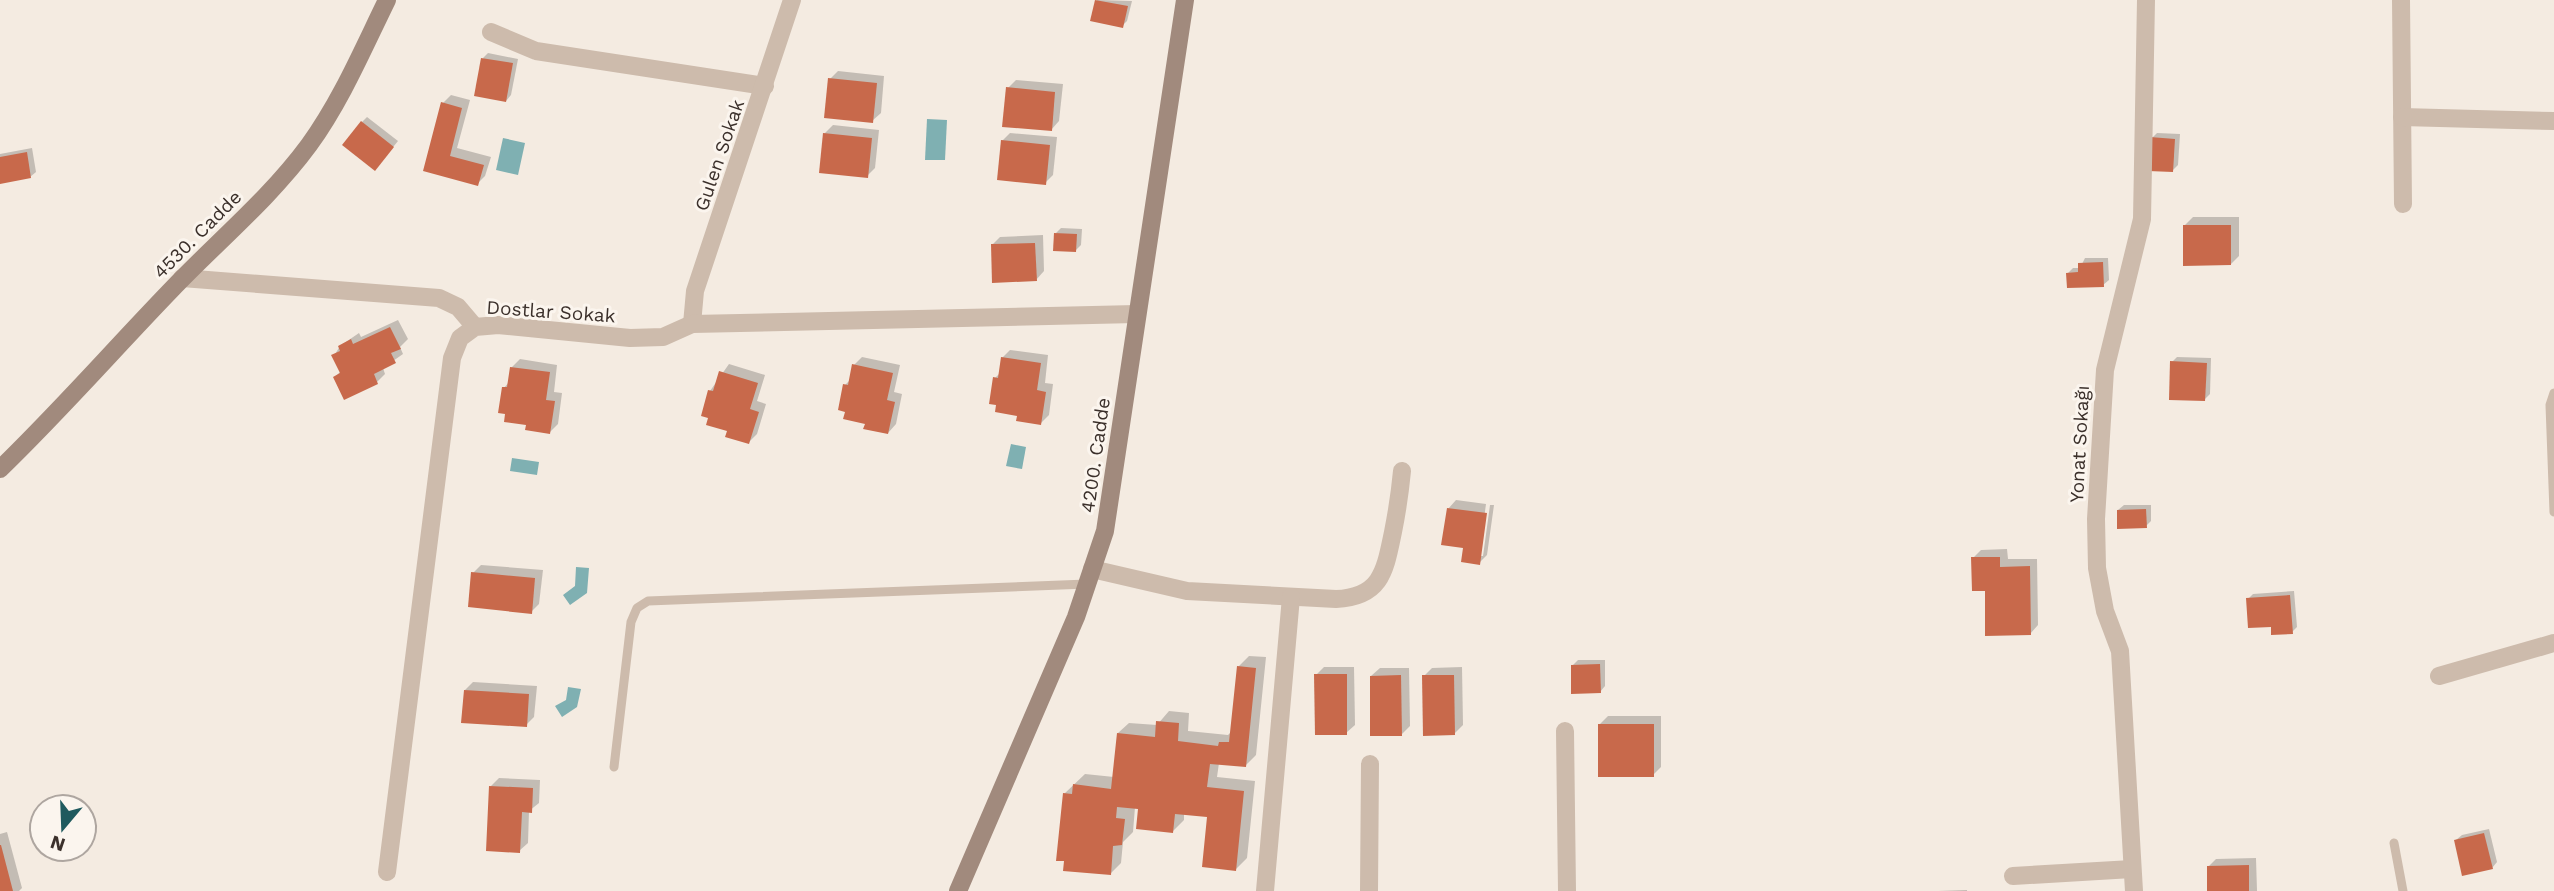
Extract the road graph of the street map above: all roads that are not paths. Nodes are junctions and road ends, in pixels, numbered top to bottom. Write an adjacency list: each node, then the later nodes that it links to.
1 (387, 0): 11 (main road, 4530. Cadde)
2 (792, 0): 7 (street, Gulen Sokak)
3 (1185, 0): 12 (main road, 4200. Cadde)
4 (2146, 0): 27 (street, Yonat Sokağı)
5 (2401, 0): 8 (street)
6 (491, 32): 7 (street)
7 (765, 86): 13 (street, Gulen Sokak)
8 (2402, 117): 9 (street); 10 (street)
9 (2554, 121)
10 (2403, 204)
11 (182, 278): 14 (street); 16 (main road, 4530. Cadde)
12 (1136, 314): 13 (street, Dostlar Sokak); 19 (main road, 4200. Cadde)
13 (692, 324): 14 (street, Dostlar Sokak)
14 (475, 327): 28 (street, Dostlar Sokak)
15 (2554, 393): 18 (lane)
16 (0, 469)
17 (1402, 471): 20 (street)
18 (2554, 512)
19 (1089, 576): 20 (street); 25 (lane); 30 (main road, 4200. Cadde)
20 (1291, 597): 31 (street)
21 (2554, 643): 22 (street)
22 (2439, 676)
23 (1565, 732): 33 (street)
24 (1370, 764): 32 (street)
25 (614, 766)
26 (2394, 843): 35 (lane)
27 (2132, 869): 29 (street); 34 (street, Yonat Sokağı)
28 (387, 872)
29 (2013, 876)
30 (958, 891)
31 (1265, 891)
32 (1369, 891)
33 (1567, 891)
34 (2134, 891)
35 (2403, 891)

